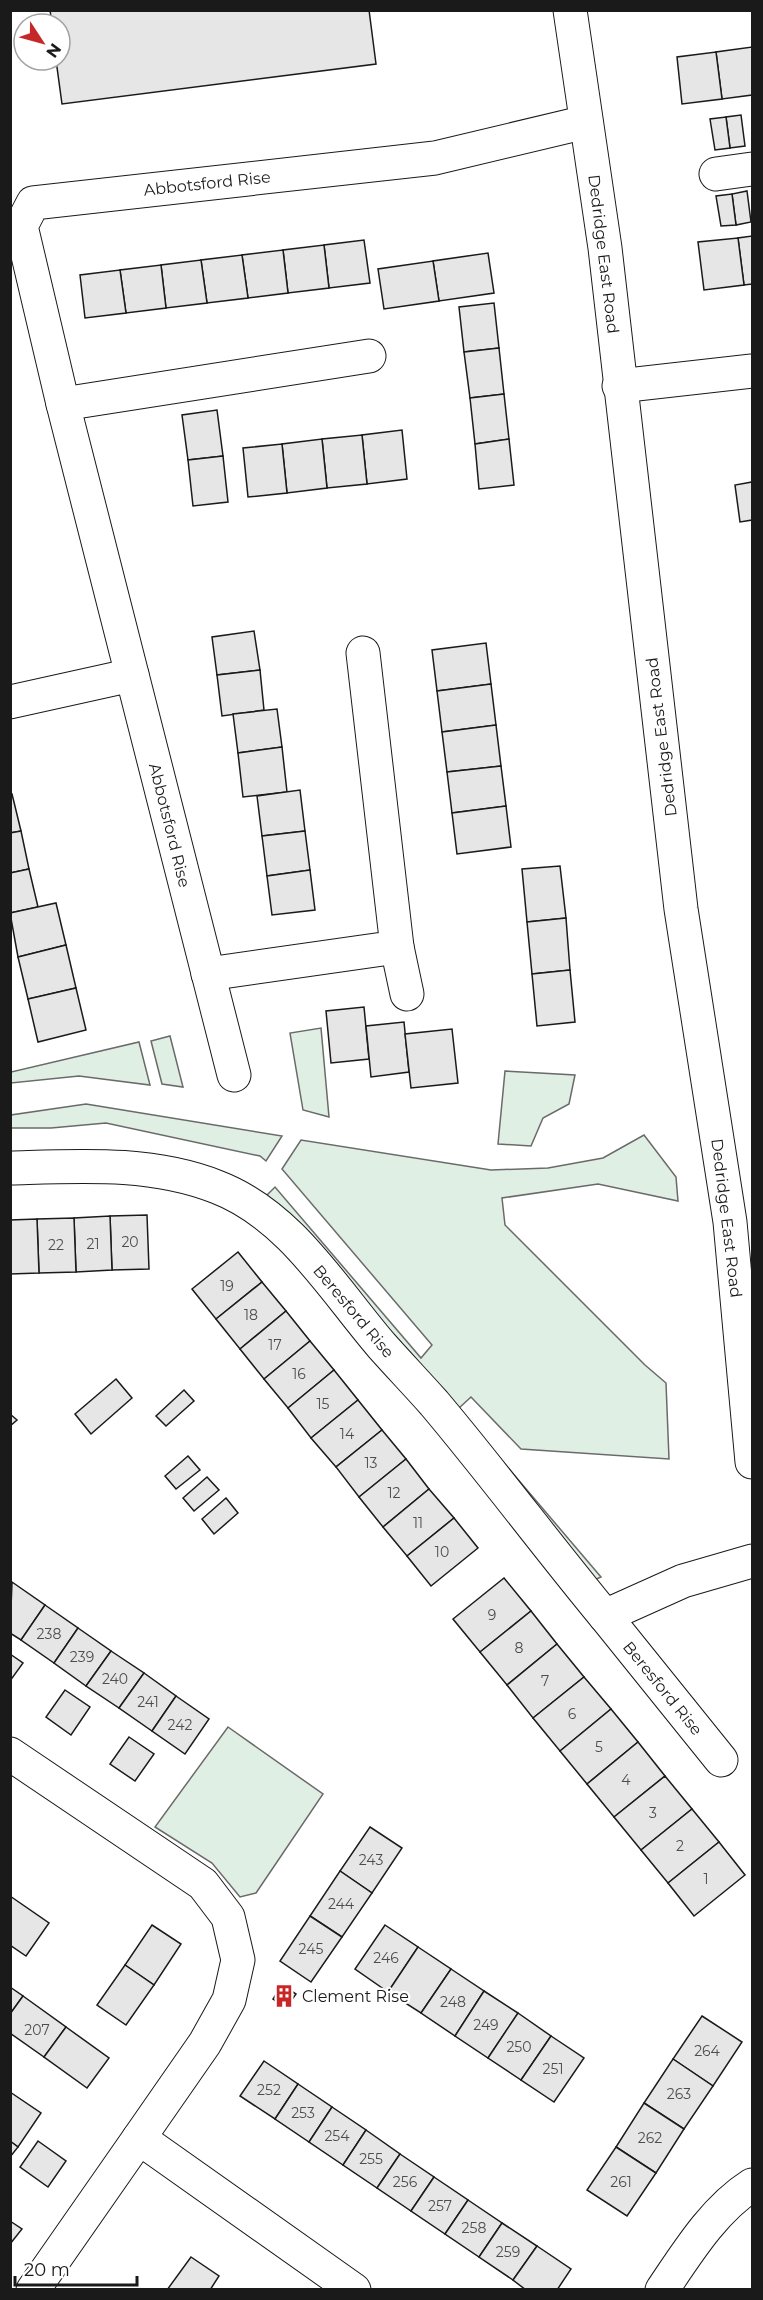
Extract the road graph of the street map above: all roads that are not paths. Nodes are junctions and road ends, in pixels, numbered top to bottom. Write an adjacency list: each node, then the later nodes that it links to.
1 (570, 10): 2 (street, Dedridge East Road)
2 (586, 122): 7 (street, Dedridge East Road); 8 (street, Abbotsford Rise)
3 (753, 169): 4 (street)
4 (716, 174)
5 (369, 356): 8 (street)
6 (753, 371): 7 (street)
7 (619, 386): 17 (street, Dedridge East Road)
8 (63, 404): 10 (street, Abbotsford Rise)
9 (363, 653): 12 (street)
10 (132, 675): 11 (street); 13 (street, Abbotsford Rise)
11 (10, 702)
12 (397, 947): 13 (street); 14 (street)
13 (208, 974): 15 (street, Abbotsford Rise)
14 (407, 994)
15 (234, 1075)
16 (10, 1168): 19 (street, Beresford Rise)
17 (753, 1462)
18 (753, 1561): 19 (street)
19 (605, 1616): 21 (street, Beresford Rise)
20 (10, 1754): 22 (street)
21 (721, 1760)
22 (139, 2138): 24 (street); 25 (street)
23 (753, 2186): 26 (street)
24 (33, 2289)
25 (354, 2289)
26 (662, 2289)

